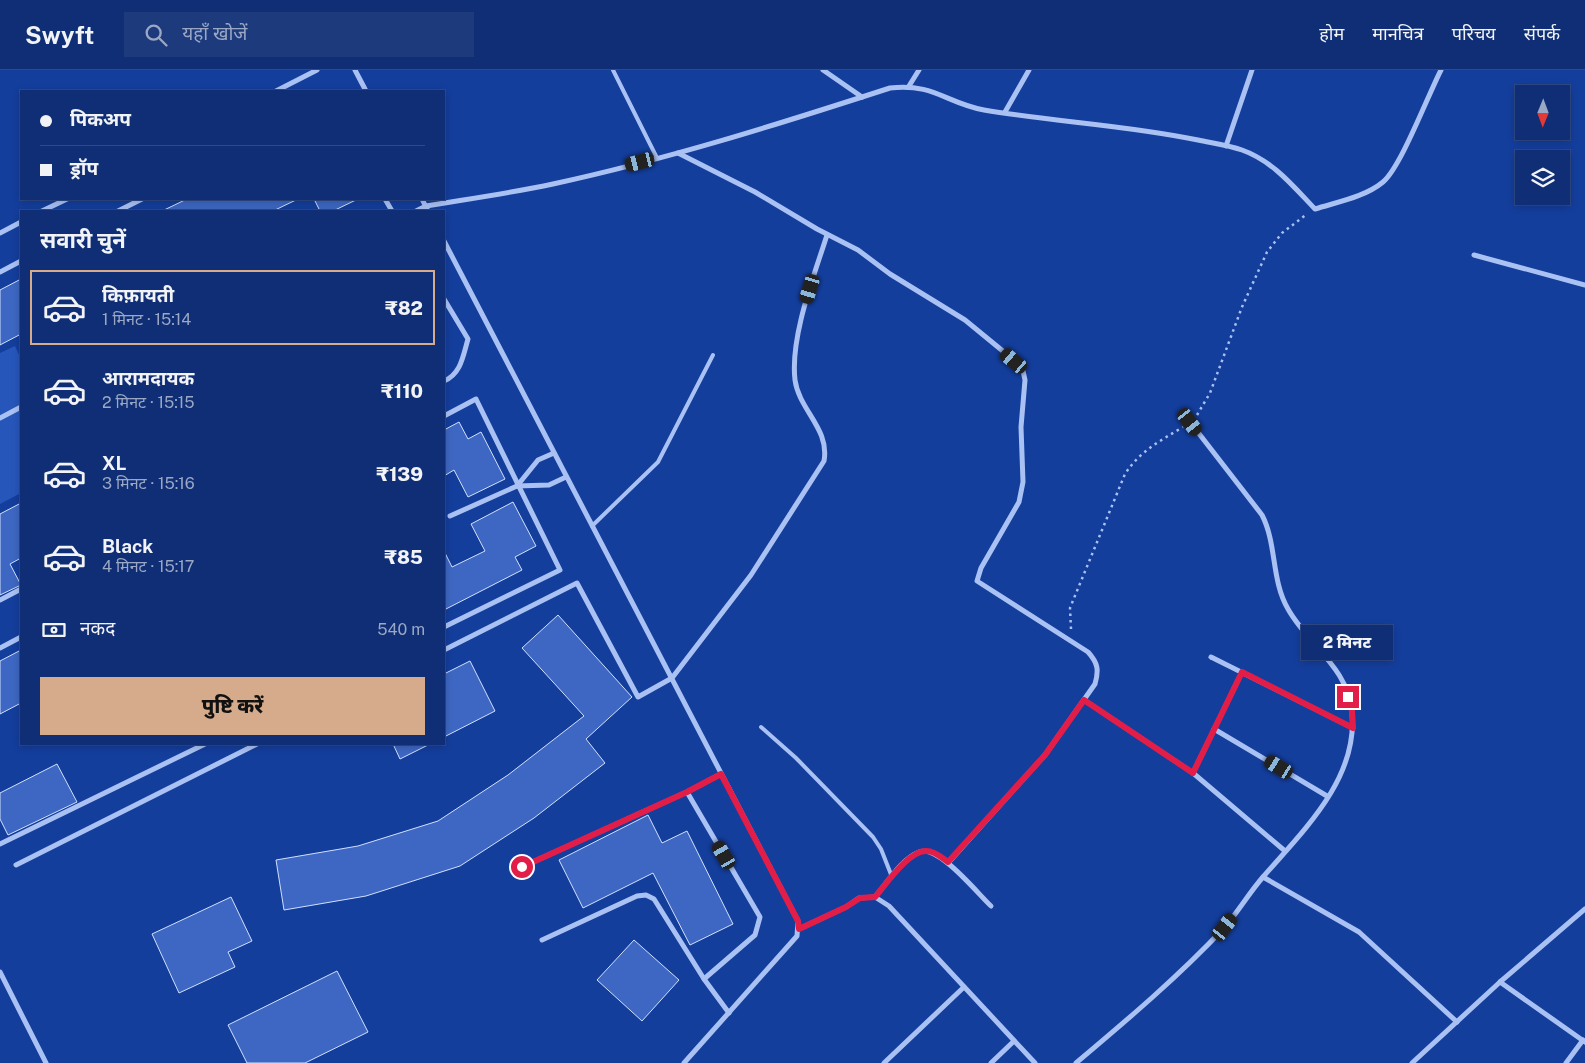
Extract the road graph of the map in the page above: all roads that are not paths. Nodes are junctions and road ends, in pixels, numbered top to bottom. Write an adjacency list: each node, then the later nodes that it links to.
1 (317, 70): 10 (street)
2 (355, 70): 11 (street)
3 (613, 70): 16 (lane)
4 (823, 70): 12 (street)
5 (918, 70): 9 (street)
6 (1029, 70): 13 (street)
7 (1252, 70): 14 (street)
8 (1441, 70): 14 (street)
9 (910, 86): 12 (street); 13 (street)
10 (278, 90)
11 (365, 90)
12 (862, 97): 15 (street)
13 (1006, 112): 14 (street)
14 (1226, 146)
15 (678, 153): 16 (street); 24 (street)
16 (657, 158): 19 (street)
17 (64, 200): 20 (street)
18 (140, 200): 21 (street)
19 (427, 209)
20 (44, 210)
21 (120, 210)
22 (20, 223): 23 (street)
23 (0, 233)
24 (827, 234): 50 (street); 51 (street)
25 (445, 243): 37 (street)
26 (1474, 255): 29 (street)
27 (20, 262): 28 (street)
28 (0, 272)
29 (1585, 285)
30 (445, 301): 32 (street)
31 (713, 355): 41 (lane)
32 (445, 381)
33 (20, 408): 35 (street)
34 (445, 415): 39 (street)
35 (0, 418)
36 (1190, 422): 53 (street)
37 (554, 454): 38 (street); 39 (street)
38 (566, 477): 39 (street); 41 (street)
39 (517, 486): 40 (street); 44 (street)
40 (450, 516)
41 (592, 526): 50 (street)
42 (20, 590): 43 (street)
43 (0, 600)
44 (445, 627)
45 (20, 638): 46 (street)
46 (0, 648)
47 (445, 649): 50 (street)
48 (1211, 657): 49 (street)
49 (1242, 672): 53 (street); 54 (street)
50 (672, 678): 58 (street)
51 (1084, 700): 57 (street); 63 (street)
52 (761, 727): 66 (lane)
53 (1353, 728): 60 (street)
54 (1214, 729): 57 (street); 60 (street)
55 (203, 745): 61 (street)
56 (255, 745): 64 (street)
57 (1193, 773): 62 (street)
58 (721, 774): 59 (street); 71 (street)
59 (687, 792): 65 (street); 74 (street)
60 (1327, 796): 62 (street)
61 (0, 844)
62 (1285, 851): 67 (street)
63 (948, 862): 66 (street); 69 (street)
64 (16, 865)
65 (522, 867)
66 (892, 877): 68 (street)
67 (1262, 877): 78 (street); 86 (street)
68 (875, 897): 71 (street); 76 (street)
69 (991, 906)
70 (1585, 909): 75 (street)
71 (799, 929): 77 (street)
72 (542, 940): 74 (street)
73 (0, 972): 81 (street)
74 (704, 979): 77 (street)
75 (1500, 982): 78 (street); 80 (street)
76 (964, 986): 79 (street); 83 (street)
77 (729, 1012): 82 (street)
78 (1457, 1022): 87 (street)
79 (1014, 1041): 84 (street); 85 (street)
80 (1584, 1041): 88 (street)
81 (46, 1063)
82 (684, 1063)
83 (884, 1063)
84 (991, 1063)
85 (1035, 1063)
86 (1076, 1063)
87 (1412, 1063)
88 (1566, 1063)

